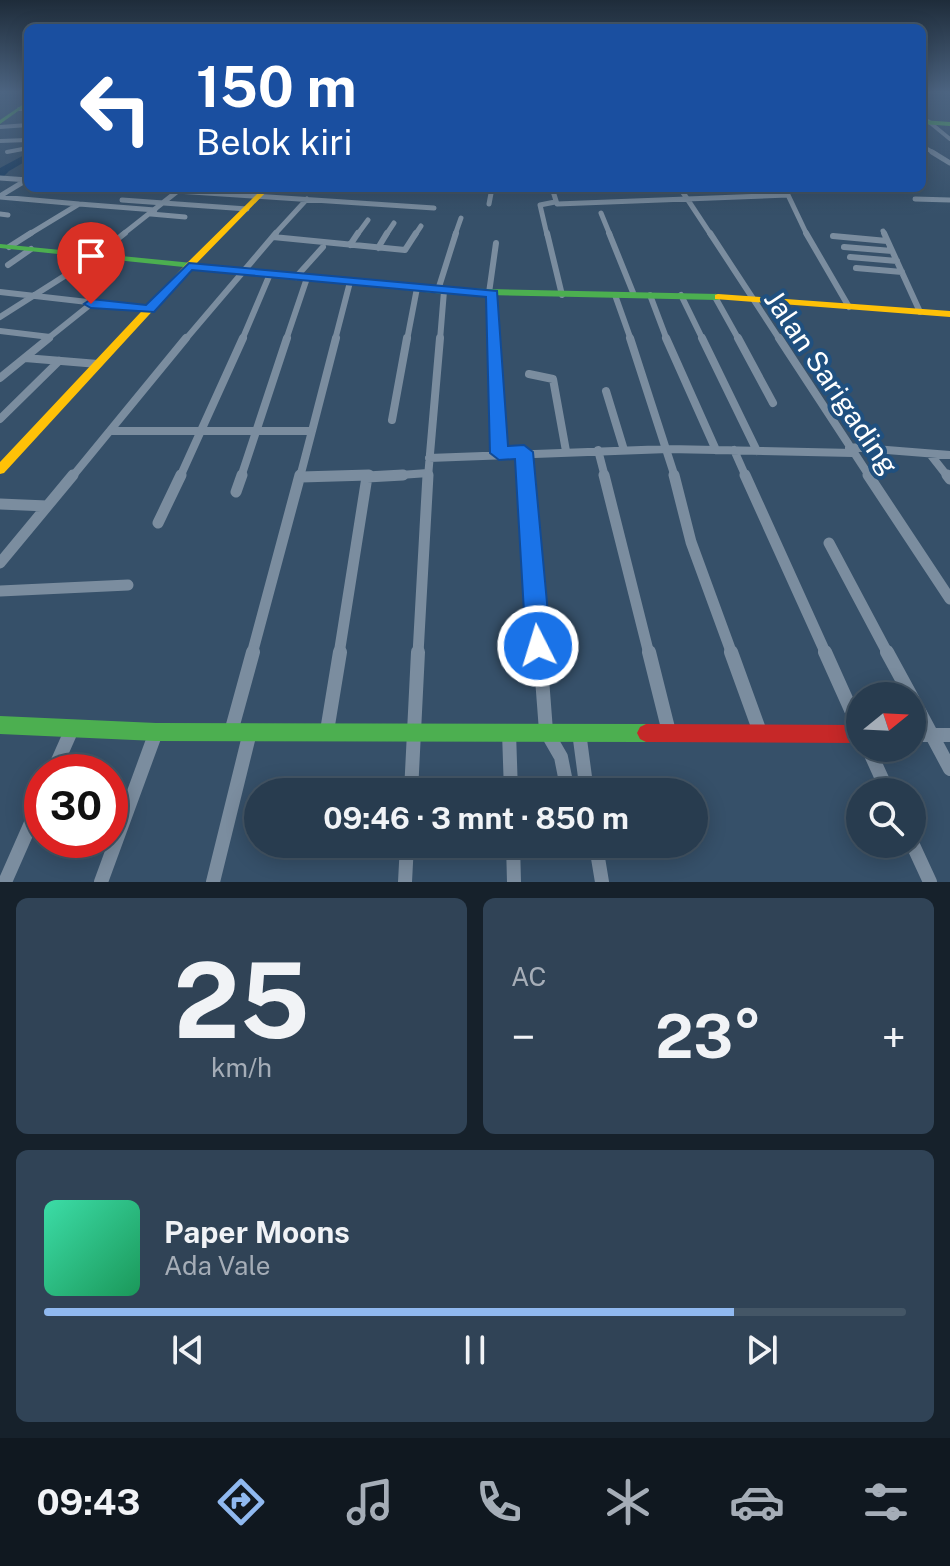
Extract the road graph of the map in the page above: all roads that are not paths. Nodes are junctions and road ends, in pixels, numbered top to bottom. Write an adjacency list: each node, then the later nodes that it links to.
1 (24, 140): 2 (street)
2 (0, 141)
3 (926, 148): 6 (street)
4 (24, 149): 5 (street)
5 (7, 152)
6 (950, 162)
7 (1, 178): 8 (street)
8 (24, 180)
9 (24, 182): 19 (street)
10 (177, 192): 28 (street)
11 (263, 192): 20 (street); 32 (street)
12 (352, 192): 25 (street)
13 (491, 192): 29 (street)
14 (553, 192): 26 (street)
15 (682, 192): 21 (street, Jalan Sarigading)
16 (756, 192): 18 (street)
17 (787, 192): 18 (street); 78 (street)
18 (758, 196): 21 (street)
19 (0, 197): 27 (street)
20 (307, 199): 25 (street); 44 (street)
21 (686, 199): 26 (street); 76 (street, Jalan Sarigading)
22 (915, 199): 24 (street)
23 (122, 200): 28 (street)
24 (947, 200): 30 (street)
25 (344, 201): 31 (street)
26 (555, 202): 69 (street)
27 (79, 204): 33 (street); 48 (street)
28 (163, 204): 32 (street); 33 (street)
29 (489, 204)
30 (950, 206)
31 (434, 208)
32 (247, 209): 58 (street)
33 (153, 212): 37 (street); 54 (street)
34 (601, 213): 71 (street)
35 (0, 214): 36 (street)
36 (8, 215)
37 (185, 217)
38 (461, 218): 66 (street)
39 (368, 220): 47 (street)
40 (394, 223): 51 (street)
41 (421, 226): 51 (street)
42 (883, 231): 45 (street)
43 (833, 236): 45 (street)
44 (273, 237): 47 (street); 60 (street)
45 (887, 241): 53 (street)
46 (496, 243): 68 (street)
47 (350, 245): 51 (street)
48 (5, 247): 52 (street)
49 (323, 247): 63 (street)
50 (844, 247): 53 (street)
51 (378, 248)
52 (31, 249): 54 (street); 57 (street)
53 (892, 251): 56 (street)
54 (96, 256): 58 (street); 74 (street)
55 (850, 257): 56 (street)
56 (897, 261): 61 (street)
57 (8, 265)
58 (189, 266): 60 (street); 79 (street)
59 (856, 268): 61 (street)
60 (242, 271): 62 (street); 94 (street)
61 (902, 272): 80 (street)
62 (270, 274): 63 (street); 95 (street)
63 (301, 278): 64 (street); 97 (street)
64 (350, 282): 65 (street); 96 (street)
65 (417, 288): 66 (street); 93 (street)
66 (441, 290): 68 (street); 110 (street)
67 (1, 293): 74 (street)
68 (491, 294): 69 (street); 107 (street)
69 (562, 295): 70 (street)
70 (615, 295): 71 (street); 98 (street)
71 (634, 295): 72 (street)
72 (650, 295): 73 (street); 101 (street)
73 (681, 295): 75 (street); 105 (street)
74 (33, 297): 77 (street); 82 (street)
75 (715, 297): 76 (street); 91 (street)
76 (751, 300): 78 (street); 103 (street, Jalan Sarigading)
77 (91, 304): 79 (street); 84 (street)
78 (849, 307): 80 (street)
79 (149, 309): 87 (street)
80 (920, 312): 81 (street)
81 (950, 314)
82 (0, 317)
83 (0, 331): 84 (street)
84 (50, 337): 85 (street)
85 (25, 358): 86 (street); 89 (street)
86 (59, 361): 87 (street); 92 (street)
87 (98, 364): 111 (street)
88 (529, 374): 104 (street)
89 (0, 378)
90 (606, 391): 100 (street)
91 (773, 403)
92 (0, 419)
93 (392, 420)
94 (110, 431): 95 (street); 118 (street)
95 (202, 431): 97 (street); 119 (street)
96 (312, 431): 97 (street); 114 (street)
97 (256, 432): 116 (street)
98 (668, 449): 100 (street); 101 (street); 139 (street)
99 (598, 450): 100 (street); 104 (street); 138 (street)
100 (624, 450)
101 (716, 450): 102 (street)
102 (734, 450): 105 (street); 126 (street)
103 (851, 450): 105 (street); 108 (street); 124 (street, Jalan Sarigading)
104 (566, 451): 106 (street)
105 (757, 451)
106 (524, 452): 107 (street); 131 (street)
107 (499, 453): 110 (street)
108 (930, 454): 109 (street); 115 (street)
109 (950, 455)
110 (429, 458): 112 (street)
111 (2, 465)
112 (428, 473): 113 (street); 135 (street)
113 (369, 475): 114 (street); 130 (street)
114 (301, 477): 133 (street)
115 (950, 479)
116 (236, 492)
117 (0, 504): 118 (street)
118 (47, 506): 121 (street)
119 (158, 523)
120 (829, 543): 125 (street)
121 (0, 563)
122 (128, 585): 123 (street)
123 (0, 591)
124 (950, 599)
125 (903, 682)
126 (846, 701)
127 (926, 724): 142 (street)
128 (0, 725): 129 (street)
129 (72, 729): 132 (street); 144 (street)
130 (327, 731): 134 (street); 135 (street)
131 (546, 731): 136 (street); 137 (street); 148 (street)
132 (156, 732): 133 (street); 156 (street)
133 (231, 732): 134 (street)
134 (250, 732): 157 (street)
135 (415, 732): 136 (street); 146 (street)
136 (509, 732): 147 (street)
137 (579, 732): 138 (street); 149 (street)
138 (669, 732): 139 (street)
139 (760, 732): 140 (street)
140 (846, 732)
141 (926, 735): 142 (street)
142 (932, 735): 143 (street); 145 (street)
143 (950, 735)
144 (61, 754)
145 (950, 769)
146 (412, 778)
147 (511, 778)
148 (565, 778)
149 (585, 778)
150 (24, 839): 155 (street)
151 (406, 858): 158 (street)
152 (513, 858): 159 (street)
153 (595, 858): 160 (street)
154 (919, 858): 161 (street)
155 (5, 882)
156 (101, 882)
157 (213, 882)
158 (405, 882)
159 (514, 882)
160 (602, 882)
161 (930, 882)

